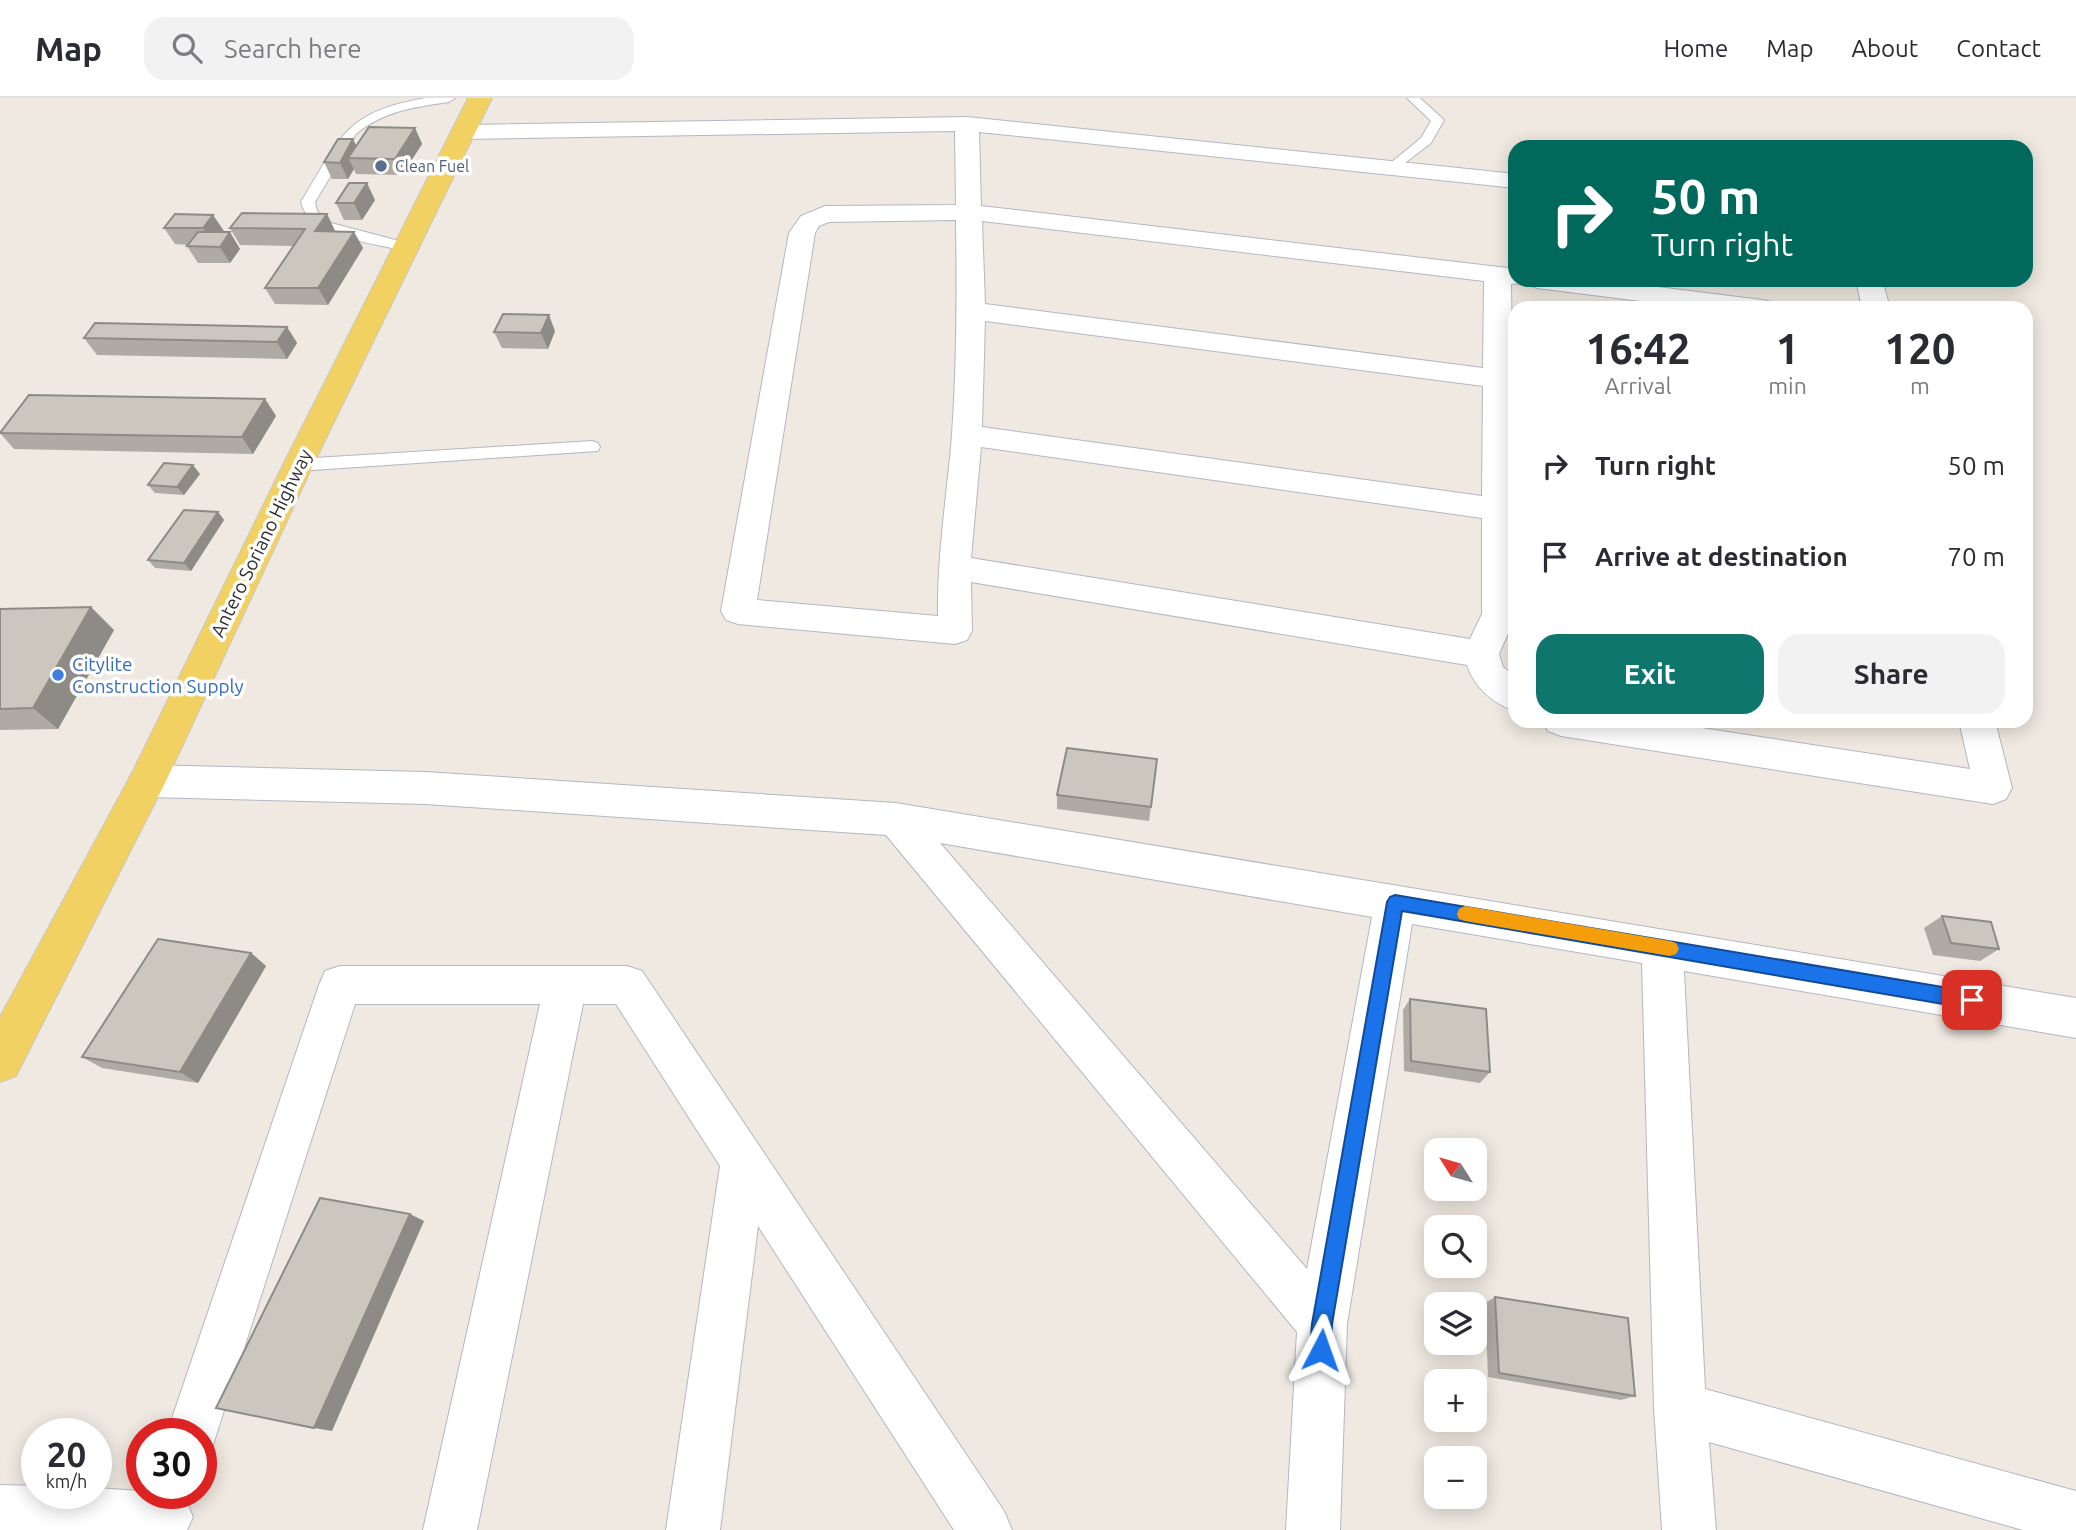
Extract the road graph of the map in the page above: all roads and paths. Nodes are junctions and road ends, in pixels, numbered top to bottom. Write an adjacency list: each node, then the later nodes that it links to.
1 (449, 98): 9 (lane)
2 (480, 98): 5 (main road, Antero Soriano Highway)
3 (1413, 98): 6 (lane)
4 (967, 124): 5 (street); 6 (street); 8 (street)
5 (463, 132): 9 (main road, Antero Soriano Highway)
6 (1393, 168): 7 (street)
7 (1508, 180)
8 (970, 212): 10 (street); 13 (street); 19 (street)
9 (405, 247): 17 (main road, Antero Soriano Highway)
10 (1506, 276): 14 (street)
11 (1580, 287): 12 (street)
12 (1667, 301)
13 (971, 311): 14 (street); 15 (street)
14 (1497, 379): 18 (street)
15 (967, 435): 18 (street); 19 (street)
16 (592, 447): 17 (lane)
17 (298, 466): 25 (main road, Antero Soriano Highway)
18 (1498, 509): 20 (street)
19 (954, 567): 20 (street)
20 (1481, 654): 21 (street)
21 (1508, 691)
22 (1647, 728): 24 (street)
23 (1979, 728): 24 (street)
24 (1746, 736)
25 (147, 781): 26 (street); 31 (main road, Antero Soriano Highway)
26 (896, 819): 27 (street); 33 (street)
27 (1395, 902): 28 (street); 33 (street)
28 (1662, 947): 30 (street); 34 (street)
29 (565, 987): 32 (street); 35 (street); 39 (street)
30 (2076, 1018)
31 (0, 1061)
32 (743, 1163): 40 (street); 41 (street)
33 (1322, 1324): 42 (street)
34 (1680, 1408): 38 (street); 43 (street)
35 (198, 1418)
36 (0, 1512): 37 (street)
37 (167, 1513)
38 (2076, 1518)
39 (450, 1530)
40 (693, 1530)
41 (985, 1530)
42 (1314, 1530)
43 (1689, 1530)

